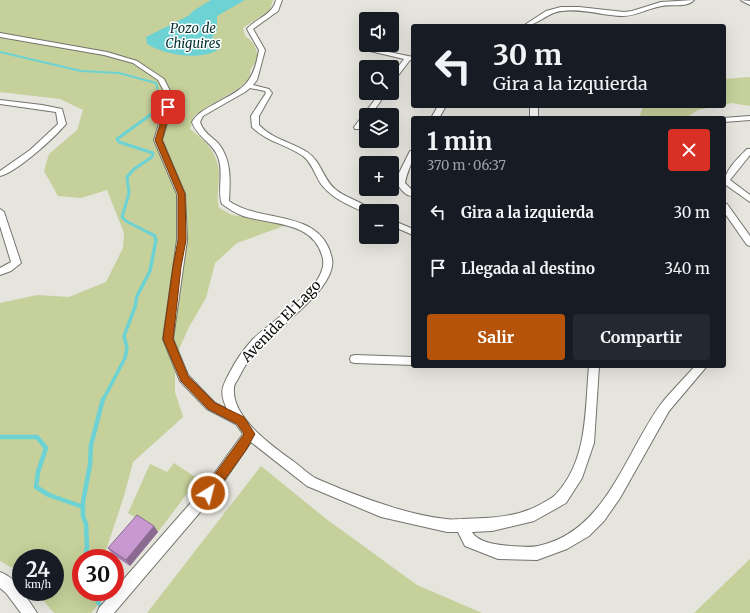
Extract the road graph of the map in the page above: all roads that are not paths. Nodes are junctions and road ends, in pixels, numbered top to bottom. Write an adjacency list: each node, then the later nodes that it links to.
1 (279, 0): 10 (street)
2 (692, 0): 5 (street)
3 (744, 0): 4 (street)
4 (750, 3)
5 (530, 24)
6 (0, 36): 34 (street)
7 (381, 52): 8 (street)
8 (411, 59): 9 (street)
9 (399, 72)
10 (250, 86): 23 (street); 34 (street, Avenida El Lago)
11 (378, 100): 13 (street)
12 (0, 102): 18 (street)
13 (371, 108)
14 (750, 118): 15 (street)
15 (726, 120)
16 (750, 151): 19 (street)
17 (411, 157): 21 (street)
18 (0, 174)
19 (726, 181)
20 (726, 183): 22 (street)
21 (411, 194)
22 (750, 200)
23 (359, 206)
24 (726, 209): 28 (street)
25 (0, 212): 29 (street)
26 (399, 226): 27 (street)
27 (411, 231)
28 (750, 243)
29 (0, 272)
30 (355, 359): 31 (street)
31 (411, 361)
32 (594, 368): 36 (street, Avenida El Lago)
33 (700, 368): 36 (street)
34 (240, 421): 35 (street, Avenida El Lago)
35 (250, 434): 36 (street, Avenida El Lago); 39 (street)
36 (461, 525)
37 (0, 579): 38 (street)
38 (30, 613)
39 (104, 613)

